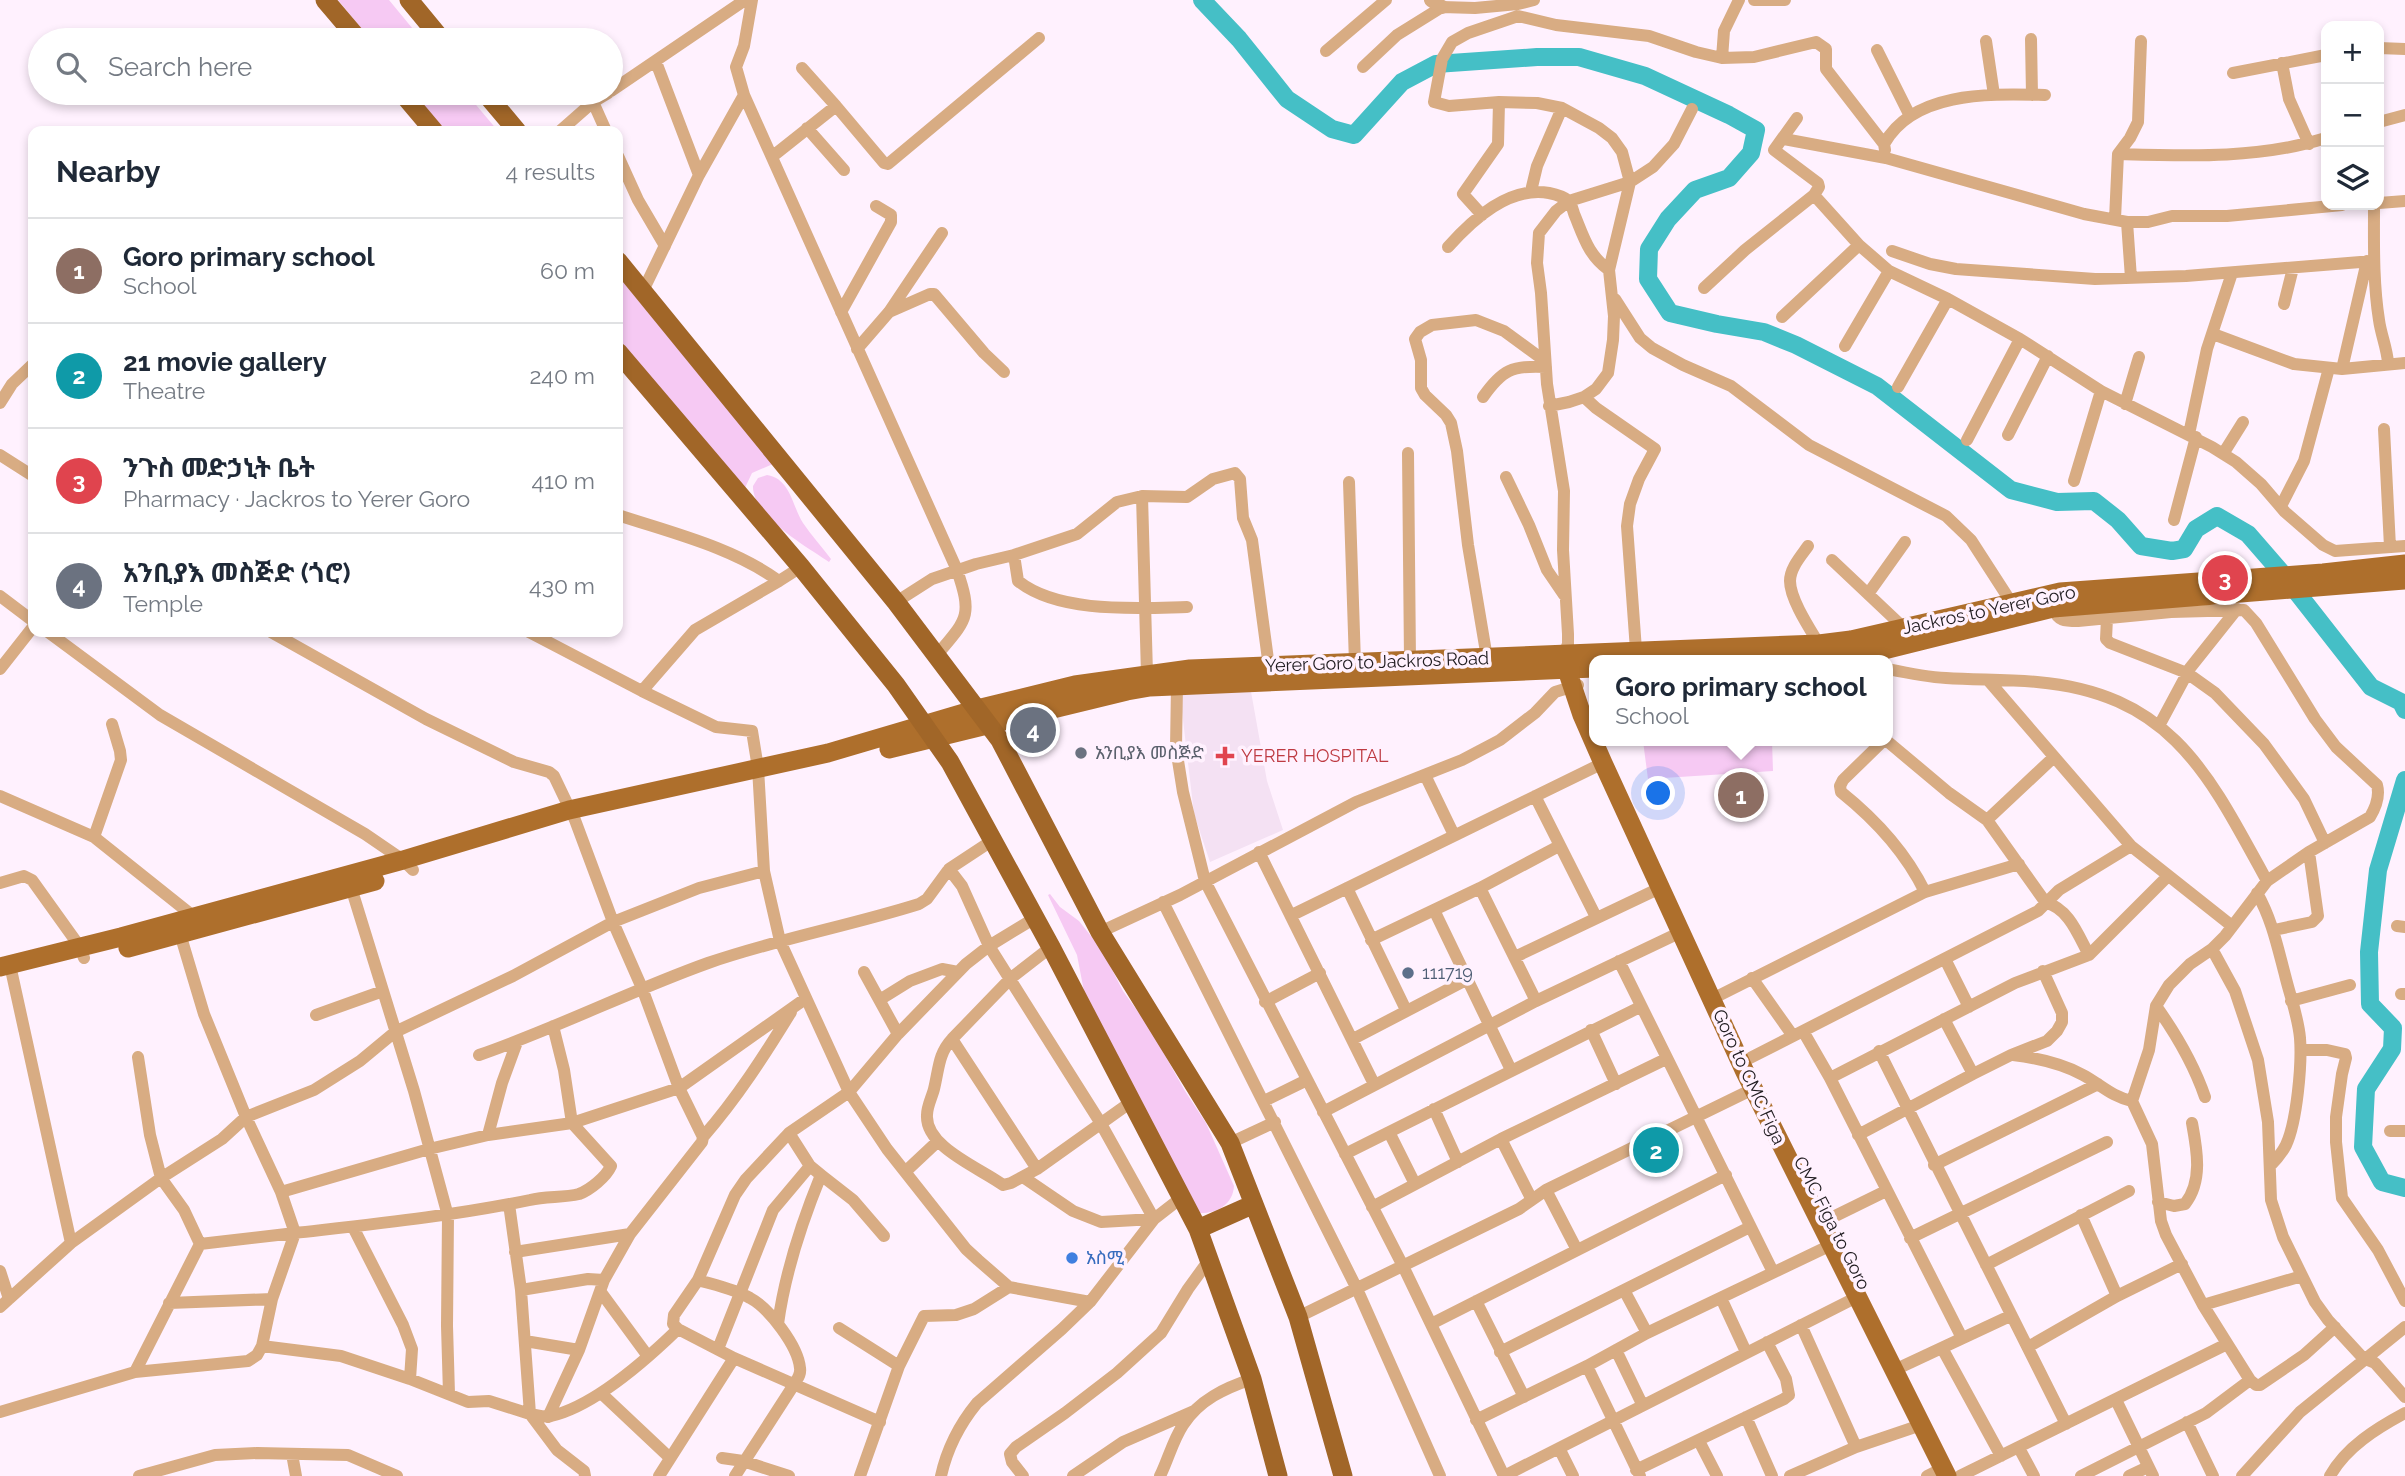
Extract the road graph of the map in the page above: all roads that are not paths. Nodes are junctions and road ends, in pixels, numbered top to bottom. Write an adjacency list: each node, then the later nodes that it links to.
1 (325, 0): 13 (highway)
2 (409, 0): 14 (highway)
3 (745, 0): 25 (street)
4 (752, 0): 31 (street)
5 (1386, 0): 22 (street)
6 (1534, 0): 12 (street)
7 (1740, 0): 24 (street)
8 (1754, 0): 9 (street)
9 (1785, 0)
10 (1494, 3): 11 (street); 12 (street)
11 (1444, 4): 27 (street)
12 (1518, 10): 24 (street); 33 (street)
13 (349, 28)
14 (432, 28)
15 (1039, 38): 38 (street)
16 (2031, 39): 32 (street)
17 (1986, 41): 32 (street)
18 (2141, 41): 54 (street)
19 (2384, 48): 20 (street)
20 (2405, 49)
21 (1877, 50): 42 (street)
22 (1325, 51)
23 (2321, 56): 26 (street)
24 (1722, 58): 52 (street)
25 (656, 62): 30 (street); 59 (street)
26 (2282, 63): 29 (street); 53 (street)
27 (1363, 67)
28 (802, 68): 38 (street)
29 (2233, 73)
30 (623, 83)
31 (744, 95): 55 (street); 59 (street)
32 (1994, 95): 42 (street)
33 (1499, 103): 39 (street); 69 (street)
34 (412, 105): 45 (highway)
35 (495, 105): 46 (highway)
36 (590, 105): 47 (street)
37 (594, 105): 48 (street)
38 (835, 106): 49 (street)
39 (1562, 108): 60 (street); 61 (street)
40 (1692, 109): 60 (street)
41 (2405, 115): 44 (street)
42 (1910, 116): 52 (street)
43 (1797, 118): 50 (street)
44 (2384, 121)
45 (430, 126)
46 (513, 126)
47 (566, 126)
48 (604, 126)
49 (807, 128): 55 (street); 58 (street)
50 (1784, 139): 56 (street); 62 (street)
51 (2321, 140): 53 (street)
52 (1884, 144): 56 (street)
53 (2309, 144): 54 (street)
54 (2118, 154): 70 (street)
55 (773, 156): 88 (street)
56 (1886, 158): 70 (street)
57 (623, 167): 73 (street)
58 (844, 170)
59 (699, 175): 73 (street)
60 (1630, 182): 63 (street); 79 (street)
61 (1531, 191): 63 (street); 69 (street)
62 (1814, 195): 72 (street); 83 (street)
63 (1569, 201): 79 (street); 100 (street)
64 (2405, 201): 65 (street)
65 (2384, 203)
66 (876, 205): 88 (street)
67 (2321, 207): 70 (street)
68 (2375, 210): 76 (street)
69 (1482, 215): 74 (street)
70 (2121, 220): 82 (street)
71 (942, 233): 89 (street)
72 (1859, 245): 80 (street); 90 (street)
73 (665, 246): 85 (street)
74 (1448, 247)
75 (1892, 251): 82 (street)
76 (2370, 261): 78 (street); 98 (street); 101 (street)
77 (623, 268): 85 (highway)
78 (2293, 268): 81 (street); 87 (street)
79 (1609, 270): 84 (street)
80 (1889, 271): 86 (street); 93 (street)
81 (2232, 272): 82 (street); 91 (street)
82 (2131, 278)
83 (1704, 288)
84 (1611, 292): 107 (street); 142 (street)
85 (642, 293): 141 (highway)
86 (1948, 299): 92 (street); 104 (street)
87 (2284, 304)
88 (841, 312): 94 (street)
89 (889, 312): 94 (street); 103 (street)
90 (1782, 317)
91 (2213, 334): 101 (street); 114 (street)
92 (2020, 339): 95 (street); 115 (street)
93 (1845, 346)
94 (857, 349): 135 (street)
95 (2048, 356): 105 (street); 113 (street)
96 (2139, 357): 109 (street)
97 (623, 358): 134 (highway)
98 (2388, 363): 99 (street); 101 (street)
99 (2405, 363)
100 (1545, 364): 106 (street); 110 (street); 159 (street)
101 (2335, 368): 124 (street)
102 (28, 369): 108 (street)
103 (1004, 372)
104 (1898, 387)
105 (2101, 391): 109 (street); 121 (street)
106 (1483, 397)
107 (1584, 397): 110 (street); 155 (street)
108 (0, 403)
109 (2125, 404): 114 (street)
110 (1549, 405): 140 (street)
111 (2243, 422): 117 (street)
112 (2384, 429): 130 (street)
113 (2008, 435)
114 (2192, 436): 117 (street); 126 (street)
115 (1967, 440)
116 (1408, 453): 160 (street)
117 (2223, 454): 124 (street)
118 (0, 455): 119 (street)
119 (28, 473)
120 (1506, 477): 140 (street)
121 (2074, 481)
122 (1349, 482): 161 (street)
123 (1142, 496): 131 (street); 143 (street); 163 (street)
124 (2281, 506): 130 (street)
125 (623, 517): 137 (street)
126 (2174, 520)
127 (1905, 542): 138 (street)
128 (1808, 546): 154 (street)
129 (2405, 546): 130 (street)
130 (2390, 547)
131 (1014, 555): 135 (street); 143 (street)
132 (1832, 560): 138 (street)
133 (2405, 564): 142 (main road, Jackros to Yerer Goro)
134 (801, 567): 137 (street); 176 (highway)
135 (957, 570): 141 (street); 156 (street)
136 (2405, 580): 145 (main road)
137 (779, 581): 170 (street)
138 (1868, 594): 149 (street)
139 (0, 596): 147 (street)
140 (1565, 597): 162 (street)
141 (896, 601): 156 (highway)
142 (2017, 601): 149 (main road, Jackros to Yerer Goro)
143 (1145, 607): 144 (street); 167 (street)
144 (1187, 607)
145 (2053, 608): 148 (street); 158 (main road)
146 (2238, 608): 148 (street); 166 (street); 192 (street)
147 (28, 617)
148 (2107, 618): 166 (street)
149 (1904, 628): 154 (main road, Jackros to Yerer Goro)
150 (28, 634): 164 (street)
151 (55, 637): 198 (street)
152 (280, 637): 187 (street)
153 (539, 637): 170 (street)
154 (1819, 644): 155 (main road, Jackros to Yerer Goro)
155 (1636, 650): 157 (main road, Jackros to Yerer Goro)
156 (937, 655): 173 (highway)
157 (1617, 655)
158 (1861, 655)
159 (1486, 658): 160 (main road, Yerer Goro to Jackros Road); 162 (main road, Yerer Goro to Jackros Road)
160 (1410, 660): 161 (main road, Yerer Goro to Jackros Road)
161 (1355, 663): 163 (main road, Yerer Goro to Jackros Road)
162 (1574, 666): 169 (main road); 171 (main road); 172 (main road, Goro to CMC Figa); 184 (street)
163 (1269, 667): 167 (main road, Yerer Goro to Jackros Road)
164 (0, 669)
165 (1893, 670): 168 (street)
166 (2187, 673): 175 (street); 192 (street)
167 (1147, 674): 173 (main road, Yerer Goro to Jackros Road)
168 (1988, 680): 175 (street); 181 (street)
169 (1177, 685): 173 (main road); 202 (street)
170 (642, 691): 183 (street)
171 (1589, 706)
172 (1589, 716)
173 (983, 717): 176 (main road); 221 (highway)
174 (111, 724): 190 (street)
175 (2160, 724): 203 (street)
176 (928, 732): 183 (main road); 191 (highway)
177 (1598, 746): 182 (main road, Goro to CMC Figa)
178 (1606, 746): 244 (main road, CMC Figa to Goro)
179 (1880, 746): 209 (street)
180 (1891, 746): 188 (street)
181 (2054, 757): 188 (street); 194 (street)
182 (1603, 763): 186 (street); 208 (main road, Goro to CMC Figa)
183 (758, 773): 187 (main road); 200 (street)
184 (1425, 775): 189 (street); 195 (street)
185 (0, 796): 190 (street)
186 (1535, 796): 189 (street); 193 (street)
187 (572, 815): 198 (main road); 217 (street)
188 (1987, 820): 197 (street)
189 (1454, 835): 206 (street)
190 (94, 837): 218 (street)
191 (993, 840): 199 (street); 216 (highway)
192 (2325, 843): 196 (street)
193 (1559, 846): 207 (street); 215 (street)
194 (2131, 846): 201 (street); 212 (street)
195 (1259, 852): 202 (street); 214 (street)
196 (2309, 852): 203 (street); 220 (street)
197 (2018, 864): 209 (street); 212 (street)
198 (408, 865): 204 (main road)
199 (949, 869): 224 (street); 225 (street)
200 (764, 871): 217 (street); 224 (street)
201 (2167, 877): 219 (street); 229 (street)
202 (1205, 881): 211 (street); 248 (street)
203 (2267, 881): 210 (street)
204 (349, 882): 218 (main road); 243 (street)
205 (0, 883): 228 (street)
206 (1347, 888): 214 (street); 223 (street)
207 (1480, 888): 213 (street); 230 (street)
208 (1660, 888): 215 (street); 222 (main road, Goro to CMC Figa)
209 (1925, 892): 239 (street)
210 (2257, 893): 219 (street); 220 (street)
211 (1163, 902): 221 (street); 283 (street)
212 (2046, 903): 229 (street); 231 (street)
213 (1434, 910): 223 (street); 240 (street)
214 (1292, 915): 237 (street)
215 (1596, 917): 230 (street)
216 (1035, 918): 225 (street); 226 (highway)
217 (613, 922): 242 (street); 259 (street)
218 (187, 925): 228 (main road); 289 (street)
219 (2232, 926): 227 (street)
220 (2274, 930): 247 (street)
221 (1100, 932): 305 (highway)
222 (1681, 932): 232 (street); 280 (main road, Goro to CMC Figa)
223 (1371, 940): 253 (street)
224 (780, 941): 242 (street); 249 (street)
225 (989, 946): 236 (street); 238 (street)
226 (1051, 947): 238 (street); 285 (highway)
227 (2212, 949): 250 (street); 311 (street)
228 (82, 953): 233 (main road)
229 (2089, 955): 234 (street)
230 (1515, 957): 246 (street)
231 (1945, 959): 252 (street); 260 (street)
232 (1619, 961): 246 (street); 251 (street)
233 (6, 971): 341 (street)
234 (2043, 971): 252 (street); 268 (street)
235 (864, 972): 245 (street)
236 (958, 972): 245 (street); 261 (street)
237 (1320, 973): 248 (street); 263 (street)
238 (1011, 978): 262 (street); 291 (street)
239 (1752, 978): 244 (street); 260 (street)
240 (1468, 979): 253 (street); 256 (street)
241 (2350, 985): 247 (street)
242 (642, 988): 257 (street); 279 (street)
243 (383, 991): 254 (street); 259 (street)
244 (1720, 995): 270 (main road, CMC Figa to Goro)
245 (881, 999): 261 (street)
246 (1536, 1000): 256 (street)
247 (2291, 1000): 265 (street)
248 (1265, 1002): 275 (street)
249 (800, 1003): 279 (street); 281 (street); 301 (street)
250 (2156, 1006): 282 (street); 284 (street)
251 (1640, 1007): 258 (street); 271 (street)
252 (1969, 1007): 255 (street)
253 (1406, 1010): 263 (street)
254 (316, 1014)
255 (1944, 1019): 266 (street); 273 (street)
256 (1490, 1025): 272 (street); 276 (street)
257 (553, 1026): 264 (street); 293 (street)
258 (1591, 1030): 272 (street); 277 (street)
259 (395, 1032): 289 (street); 306 (street)
260 (1798, 1033): 270 (street); 274 (street)
261 (898, 1034): 281 (street)
262 (952, 1039): 303 (street); 312 (street)
263 (1353, 1039): 276 (street)
264 (517, 1042): 267 (street); 299 (street)
265 (2301, 1050): 311 (street); 365 (street)
266 (1879, 1052): 274 (street); 287 (street)
267 (480, 1055)
268 (2011, 1055): 273 (street); 278 (street)
269 (138, 1057): 317 (street)
270 (1750, 1058): 333 (main road, CMC Figa to Goro)
271 (1666, 1059): 277 (street); 290 (street)
272 (1511, 1070): 286 (street)
273 (1973, 1074): 287 (street)
274 (1830, 1078): 300 (street)
275 (1307, 1080): 283 (street); 288 (street)
276 (1374, 1084): 288 (street)
277 (1616, 1084): 302 (street)
278 (2098, 1084): 284 (street); 309 (street)
279 (679, 1088): 293 (street); 301 (street)
280 (1754, 1089): 290 (street); 343 (main road, Goro to CMC Figa)
281 (849, 1093): 298 (street); 313 (street)
282 (2205, 1097)
283 (1264, 1101): 292 (street)
284 (2132, 1101): 325 (street)
285 (1131, 1102): 291 (street); 323 (highway)
286 (1434, 1109): 297 (street); 308 (street)
287 (1908, 1110): 300 (street); 309 (street)
288 (1322, 1112): 307 (street)
289 (246, 1117): 317 (street); 322 (street)
290 (1698, 1117): 315 (street); 319 (street)
291 (1100, 1122): 312 (street); 332 (street)
292 (1275, 1122): 305 (street); 356 (street)
293 (572, 1123): 299 (street); 327 (street)
294 (2192, 1123): 325 (street)
295 (2390, 1131): 296 (street)
296 (2405, 1131)
297 (1389, 1132): 307 (street); 318 (street)
298 (789, 1133): 310 (street); 353 (street)
299 (488, 1135): 306 (street)
300 (1858, 1135): 320 (street)
301 (703, 1137): 338 (street)
302 (1501, 1139): 308 (street); 324 (street)
303 (937, 1142): 313 (street); 316 (street)
304 (2107, 1142): 329 (street)
305 (1230, 1143): 326 (highway)
306 (429, 1149): 322 (street); 331 (street)
307 (1345, 1154): 328 (street)
308 (1458, 1162): 318 (street)
309 (1934, 1165): 329 (street)
310 (810, 1166): 314 (street); 359 (street)
311 (2270, 1166): 352 (street)
312 (1037, 1169): 316 (street)
313 (905, 1172): 355 (street)
314 (821, 1175): 339 (street); 372 (street)
315 (1727, 1175): 335 (street); 344 (street)
316 (1023, 1177): 332 (street)
317 (161, 1178): 341 (street); 342 (street)
318 (1415, 1184): 328 (street)
319 (1546, 1190): 324 (street); 344 (street)
320 (1886, 1191): 333 (street); 340 (street)
321 (2129, 1191): 330 (street)
322 (281, 1192): 337 (street)
323 (1181, 1198): 332 (street); 336 (highway)
324 (1532, 1200): 349 (street)
325 (2158, 1202): 347 (street)
326 (1254, 1203): 336 (highway); 371 (highway)
327 (509, 1204): 331 (street); 345 (street)
328 (1372, 1207): 349 (street)
329 (1962, 1215): 340 (street); 348 (street)
330 (2081, 1215): 348 (street); 360 (street)
331 (448, 1216): 334 (street); 403 (street)
332 (1154, 1219): 366 (street)
333 (1829, 1219): 397 (main road, CMC Figa to Goro)
334 (353, 1227): 337 (street); 399 (street)
335 (1750, 1227): 351 (street); 358 (street)
336 (1198, 1229): 346 (highway)
337 (295, 1233): 342 (street); 362 (street)
338 (630, 1234): 345 (street); 354 (street)
339 (884, 1236)
340 (1910, 1238): 380 (street)
341 (71, 1243): 367 (street)
342 (200, 1244): 368 (street)
343 (1831, 1245): 351 (street); 361 (main road, Goro to CMC Figa)
344 (1577, 1250): 364 (street)
345 (516, 1252): 357 (street)
346 (1209, 1260): 400 (highway); 444 (street)
347 (2182, 1264): 360 (street); 369 (street)
348 (1986, 1265): 370 (street)
349 (1403, 1266): 356 (street); 373 (street)
350 (0, 1271): 367 (street)
351 (1773, 1272): 363 (street)
352 (2302, 1276): 369 (street); 375 (street)
353 (698, 1280): 359 (street); 378 (street)
354 (602, 1286): 357 (street); 388 (street); 392 (street)
355 (1009, 1287): 366 (street); 395 (street)
356 (1357, 1289): 371 (street); 449 (street)
357 (521, 1290): 381 (street)
358 (1623, 1290): 379 (street); 390 (street)
359 (739, 1293): 372 (street); 387 (street)
360 (2117, 1296): 385 (street)
361 (1857, 1297): 374 (street); 420 (main road, Goro to CMC Figa)
362 (272, 1298): 368 (street); 384 (street)
363 (1721, 1298): 379 (street); 391 (street)
364 (1476, 1301): 373 (street); 390 (street)
365 (2405, 1301)
366 (1090, 1302): 443 (street)
367 (4, 1303)
368 (169, 1303): 398 (street)
369 (2203, 1306): 383 (street)
370 (2010, 1315): 380 (street); 385 (street)
371 (1298, 1317): 448 (highway)
372 (778, 1324): 402 (street)
373 (1431, 1324): 415 (street)
374 (1801, 1325): 382 (street); 422 (street)
375 (2335, 1327): 394 (street); 401 (street)
376 (2405, 1327): 394 (street)
377 (839, 1328): 395 (street)
378 (678, 1329): 387 (street); 392 (street)
379 (1647, 1333): 389 (street)
380 (1962, 1338): 386 (street)
381 (525, 1341): 388 (street); 411 (street)
382 (1767, 1342): 391 (street); 414 (street)
383 (2227, 1344): 401 (street); 407 (street)
384 (262, 1346): 398 (street); 399 (street)
385 (2028, 1347): 419 (street)
386 (1942, 1348): 397 (street); 427 (street)
387 (718, 1349): 393 (street)
388 (579, 1350): 413 (street)
389 (1616, 1350): 396 (street); 408 (street)
390 (1500, 1352): 405 (street)
391 (1746, 1352): 408 (street)
392 (647, 1356): 404 (street)
393 (734, 1358): 402 (street); 428 (street)
394 (2363, 1358): 406 (street); 459 (street)
395 (899, 1366): 417 (street)
396 (1587, 1366): 405 (street); 416 (street)
397 (1903, 1366): 434 (main road, CMC Figa to Goro)
398 (135, 1372): 410 (street)
399 (410, 1379): 403 (street)
400 (1252, 1379): 409 (street); 447 (highway)
401 (2250, 1380): 418 (street)
402 (795, 1383): 417 (street); 430 (street)
403 (449, 1394): 411 (street)
404 (602, 1394): 413 (street); 428 (street)
405 (1524, 1397): 415 (street)
406 (2405, 1397)
407 (2116, 1400): 419 (street); 425 (street)
408 (1642, 1404): 416 (street)
409 (1194, 1410): 445 (street); 446 (street)
410 (0, 1412)
411 (530, 1413): 413 (street); 438 (street)
412 (2405, 1413): 460 (street)
413 (548, 1417)
414 (1746, 1417): 421 (street); 453 (street)
415 (1476, 1420): 450 (street)
416 (1612, 1420): 423 (street); 433 (street)
417 (880, 1422): 442 (street)
418 (2187, 1422): 425 (street); 458 (street)
419 (2066, 1423): 424 (street)
420 (1921, 1425): 422 (street); 434 (main road, Goro to CMC Figa)
421 (1699, 1441): 433 (street); 452 (street)
422 (1856, 1447): 454 (street)
423 (1559, 1448): 450 (street); 451 (street)
424 (2019, 1448): 427 (street); 455 (street)
425 (2138, 1448): 432 (street); 456 (street)
426 (292, 1454): 431 (street); 435 (street); 436 (street)
427 (2001, 1455): 434 (street)
428 (670, 1458): 439 (street)
429 (722, 1458): 430 (street)
430 (743, 1461): 440 (street); 441 (street)
431 (374, 1471): 437 (street)
432 (2150, 1471): 457 (street)
433 (1638, 1473)
434 (1947, 1474)
435 (139, 1476)
436 (296, 1476)
437 (397, 1476)
438 (585, 1476)
439 (659, 1476)
440 (736, 1476)
441 (789, 1476)
442 (860, 1476)
443 (941, 1476)
444 (1023, 1476)
445 (1073, 1476)
446 (1160, 1476)
447 (1278, 1476)
448 (1343, 1476)
449 (1440, 1476)
450 (1504, 1476)
451 (1573, 1476)
452 (1717, 1476)
453 (1772, 1476)
454 (1790, 1476)
455 (2034, 1476)
456 (2081, 1476)
457 (2129, 1476)
458 (2213, 1476)
459 (2242, 1476)
460 (2330, 1476)

